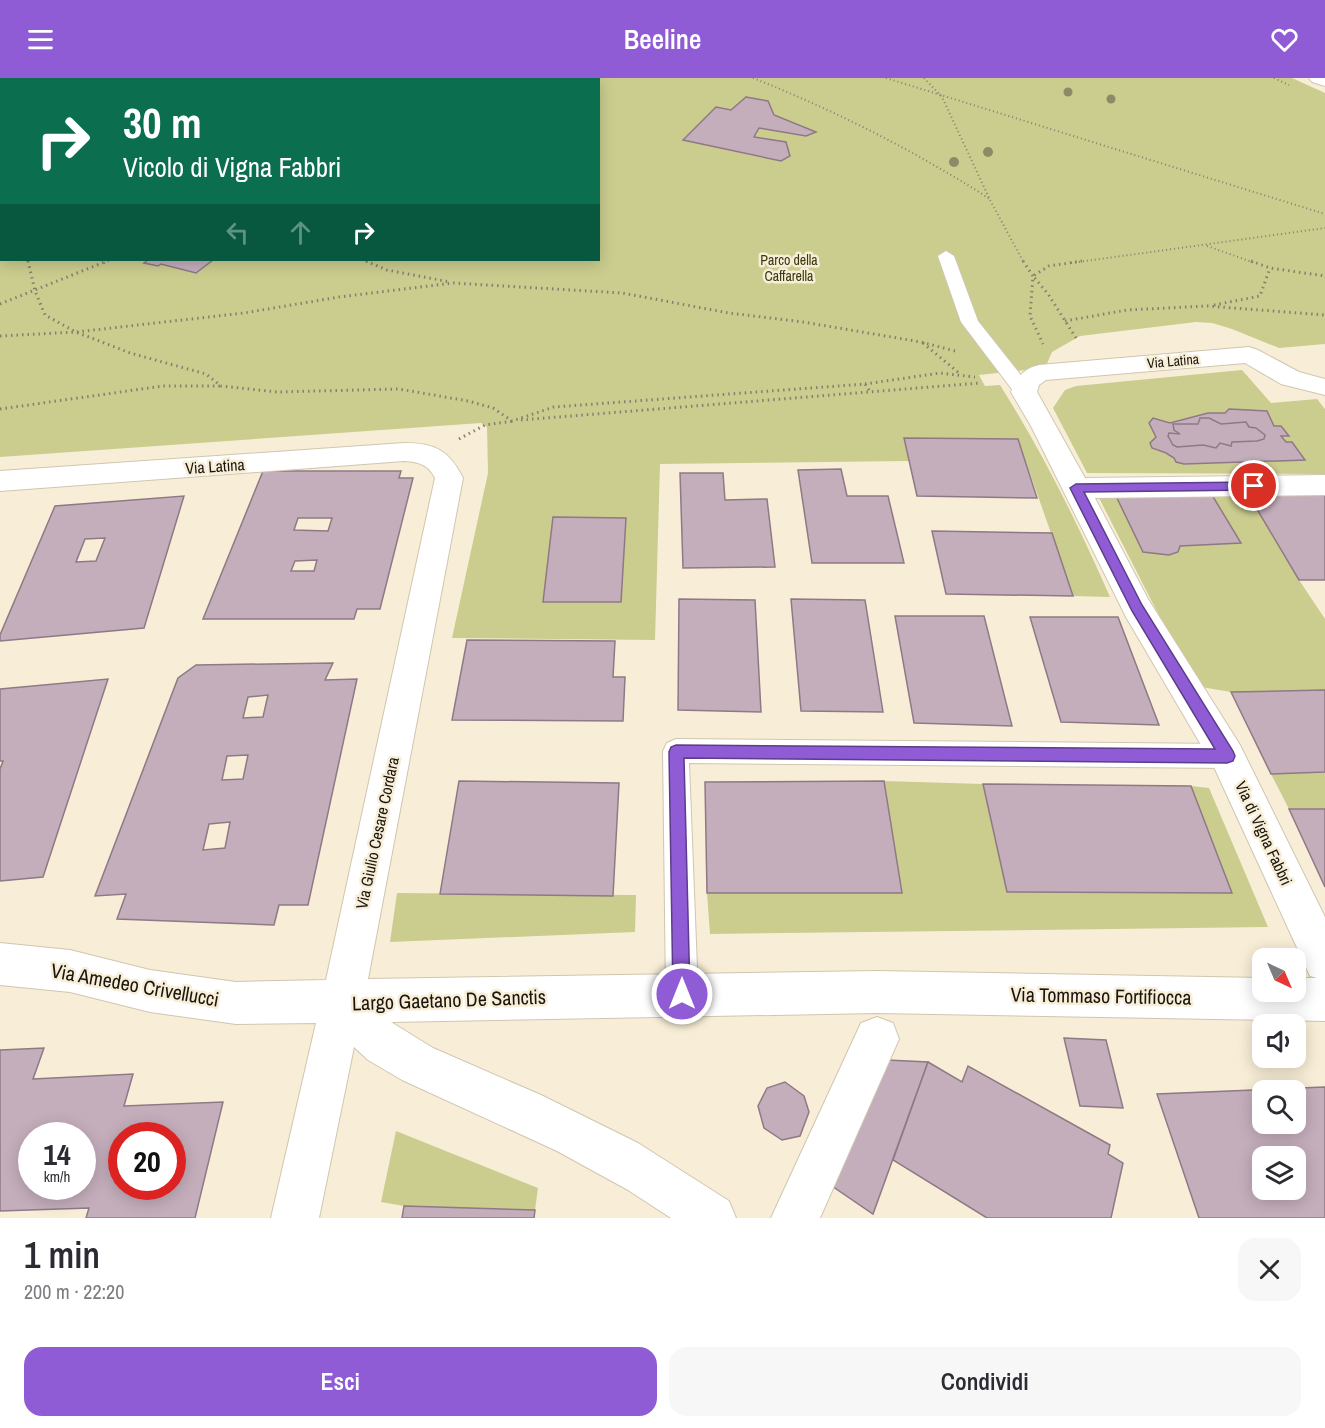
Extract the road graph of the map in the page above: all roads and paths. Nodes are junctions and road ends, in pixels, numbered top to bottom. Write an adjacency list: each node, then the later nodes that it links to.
1 (753, 78): 9 (path)
2 (886, 78): 8 (path)
3 (924, 78): 7 (path)
4 (932, 78): 7 (path)
5 (1318, 78): 6 (street)
6 (1325, 81)
7 (930, 83): 8 (path)
8 (942, 97): 9 (path); 10 (path)
9 (990, 200): 18 (path)
10 (1325, 214)
11 (1325, 228): 12 (path)
12 (1206, 246): 17 (path); 18 (path)
13 (946, 256): 31 (lane)
14 (28, 261): 21 (path)
15 (109, 261): 21 (path)
16 (365, 261): 20 (path)
17 (1270, 268): 19 (path); 23 (path)
18 (1033, 276): 25 (path); 30 (path)
19 (1325, 276)
20 (453, 283): 26 (path); 29 (path)
21 (35, 291): 22 (path); 26 (path)
22 (0, 304)
23 (1207, 306): 24 (path); 25 (path)
24 (1325, 315)
25 (1065, 321): 28 (path)
26 (76, 332): 27 (path); 36 (path)
27 (0, 336)
28 (1076, 338)
29 (921, 342): 31 (path); 32 (path)
30 (1044, 346)
31 (999, 363): 38 (lane)
32 (959, 374): 33 (path); 35 (path)
33 (980, 377)
34 (983, 383): 39 (path)
35 (865, 384): 39 (path); 41 (path)
36 (221, 386): 40 (path); 41 (path)
37 (1325, 387): 38 (street, Via Latina)
38 (1024, 392): 46 (street, Via di Vigna Fabbri)
39 (871, 393): 41 (path)
40 (0, 409)
41 (512, 421): 42 (path)
42 (485, 425)
43 (429, 454): 44 (street, Via Latina); 53 (street, Via Giulio Cesare Cordara)
44 (0, 481)
45 (1325, 485): 46 (street)
46 (1076, 488): 47 (street, Via di Vigna Fabbri)
47 (1227, 756): 48 (street, Via di Vigna Fabbri); 51 (lane)
48 (1325, 961)
49 (0, 964): 53 (street, Via Amedeo Crivellucci)
50 (877, 992): 51 (street, Largo Gaetano De Sanctis); 52 (street, Via Tommaso Fortifiocca)
51 (682, 994): 53 (street, Largo Gaetano De Sanctis)
52 (1325, 1000)
53 (342, 1002): 55 (street, Via Giulio Cesare Cordara); 56 (street, Largo Gaetano De Sanctis)
54 (877, 1039): 57 (street)
55 (295, 1218)
56 (712, 1218)
57 (795, 1218)

